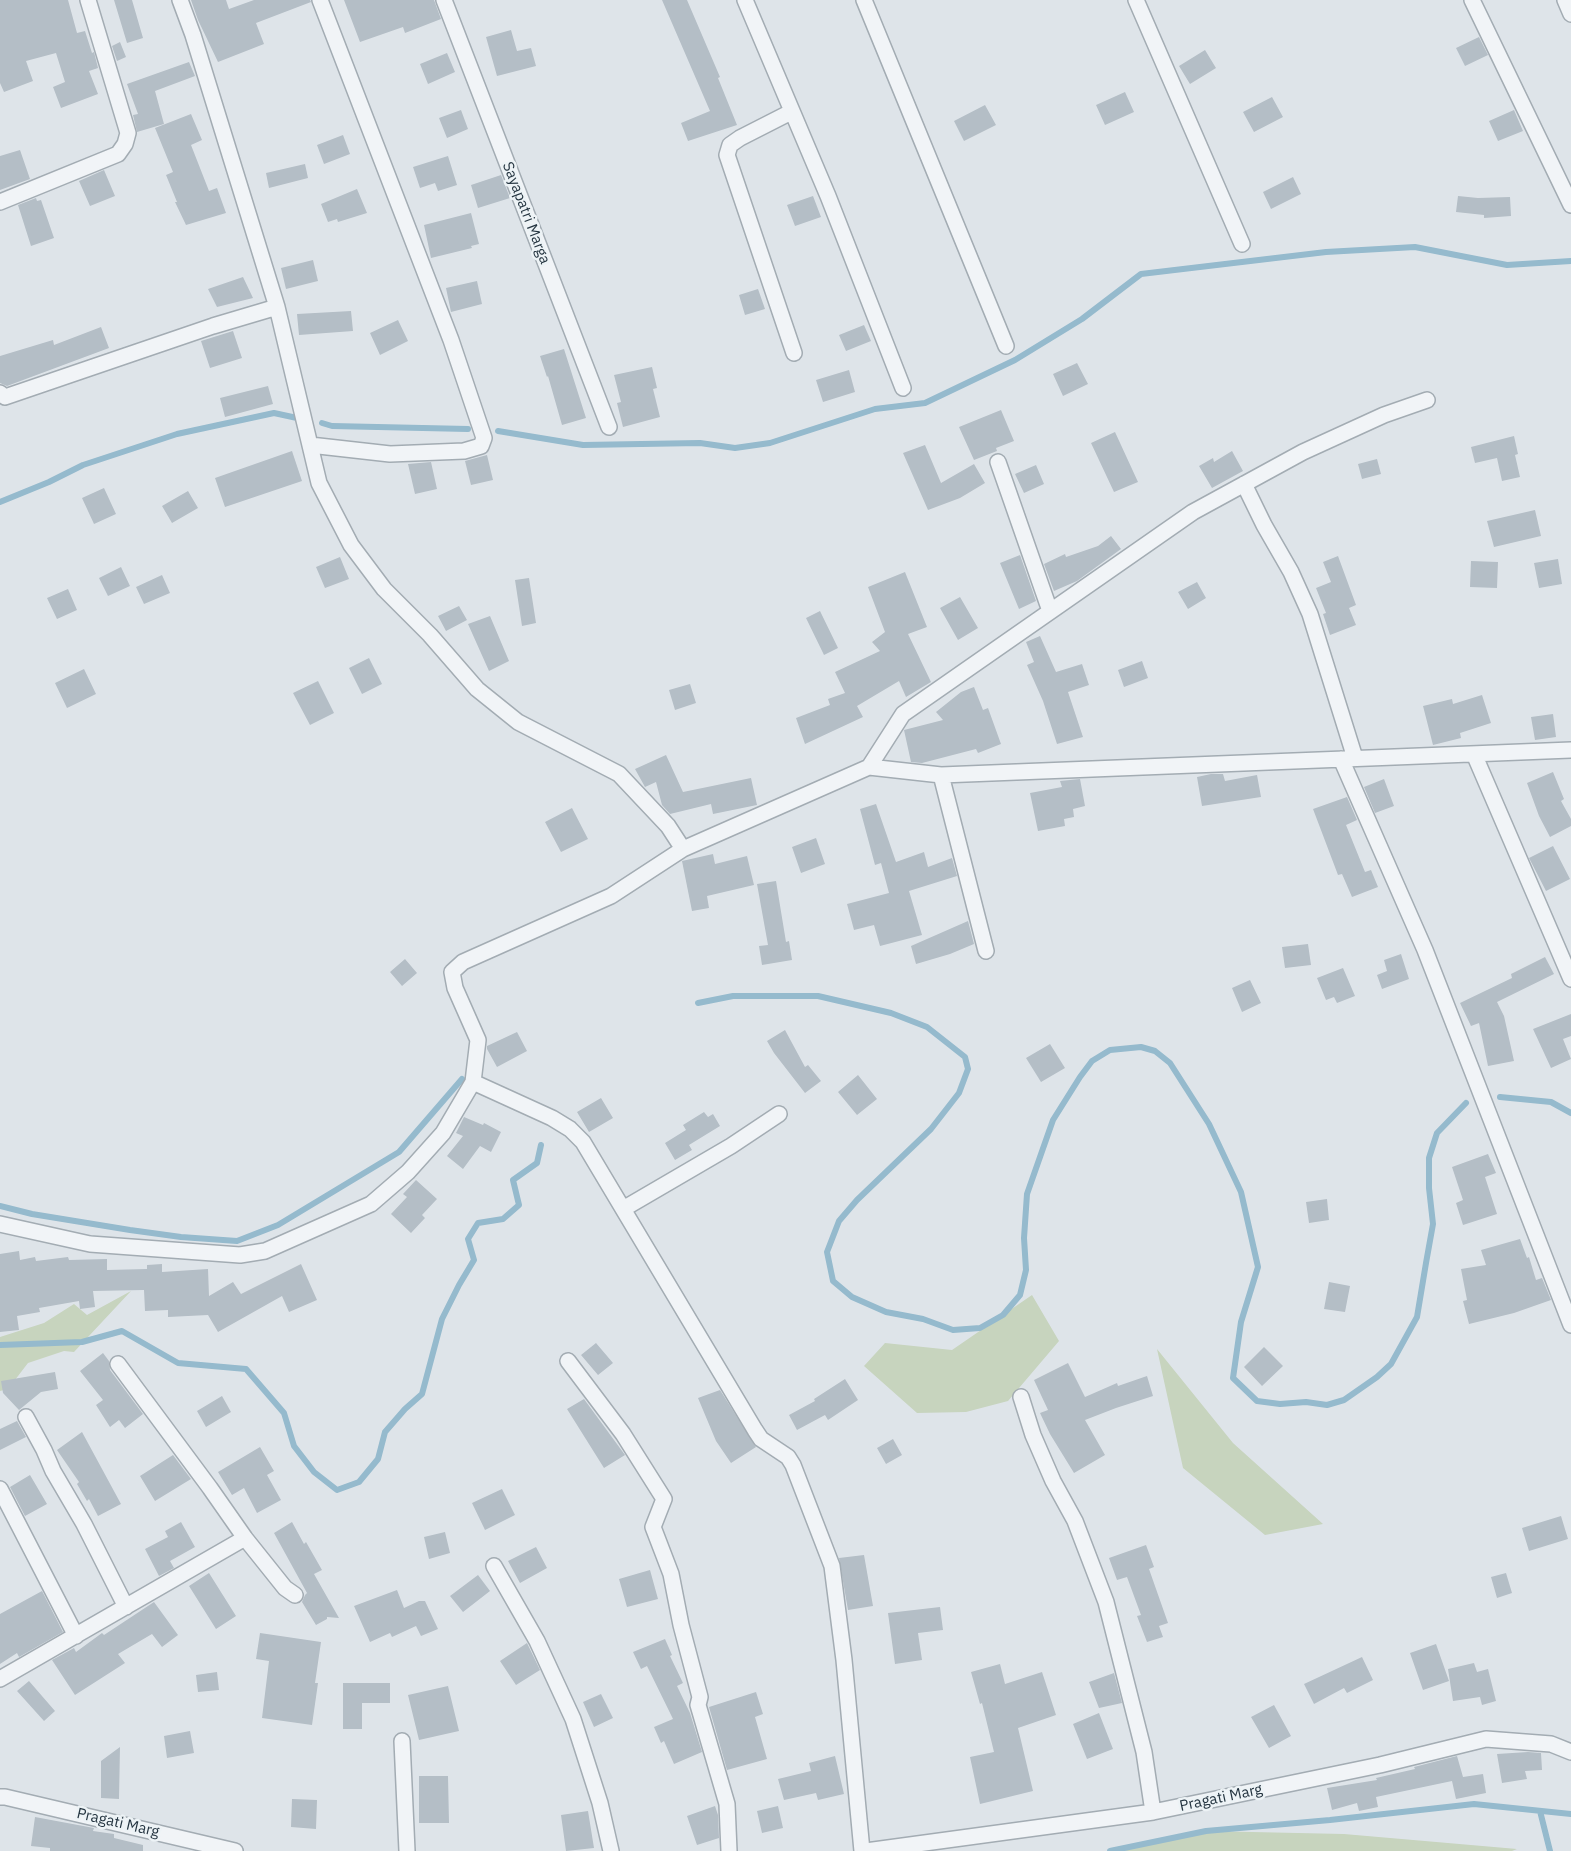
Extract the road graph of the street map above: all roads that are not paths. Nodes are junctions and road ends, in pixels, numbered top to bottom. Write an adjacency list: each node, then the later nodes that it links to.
1 (88, 0): 12 (street)
2 (180, 0): 15 (street)
3 (320, 0): 22 (street)
4 (444, 0): 21 (street, Sayapatri Marga)
5 (745, 0): 11 (street)
6 (864, 0): 16 (street)
7 (1136, 0): 14 (street)
8 (1472, 0): 13 (street)
9 (1564, 0): 10 (street)
10 (1571, 14)
11 (791, 112): 17 (street); 18 (street)
12 (0, 202)
13 (1571, 205)
14 (1242, 244)
15 (278, 307): 19 (street); 22 (street)
16 (1006, 346)
17 (794, 352)
18 (903, 388)
19 (0, 393)
20 (1427, 400): 24 (street)
21 (609, 427)
22 (310, 445): 31 (street)
23 (998, 462): 25 (street)
24 (1244, 484): 25 (street); 28 (street)
25 (1050, 611): 29 (street)
26 (1570, 752): 27 (street)
27 (1474, 754): 28 (street); 33 (street)
28 (1348, 759): 30 (street); 38 (street)
29 (869, 767): 30 (street); 31 (street)
30 (941, 776): 32 (street)
31 (683, 849): 34 (street)
32 (986, 951)
33 (1571, 980)
34 (473, 1082): 36 (street); 37 (street)
35 (779, 1114): 36 (street)
36 (623, 1209): 58 (street)
37 (0, 1224)
38 (1571, 1325)
39 (568, 1361): 57 (street)
40 (118, 1364): 44 (street)
41 (1021, 1397): 53 (street)
42 (26, 1417): 47 (street)
43 (0, 1489): 48 (street)
44 (245, 1538): 46 (street); 47 (street)
45 (494, 1566): 56 (street)
46 (294, 1595)
47 (126, 1607): 48 (street)
48 (76, 1635): 49 (street)
49 (0, 1679)
50 (402, 1741): 55 (street)
51 (1571, 1752): 53 (street, Pragati Marg)
52 (2, 1793): 54 (street, Pragati Marg)
53 (1153, 1812): 59 (street, Pragati Marg)
54 (235, 1851)
55 (407, 1851)
56 (611, 1851)
57 (729, 1851)
58 (862, 1851)
59 (866, 1851)

